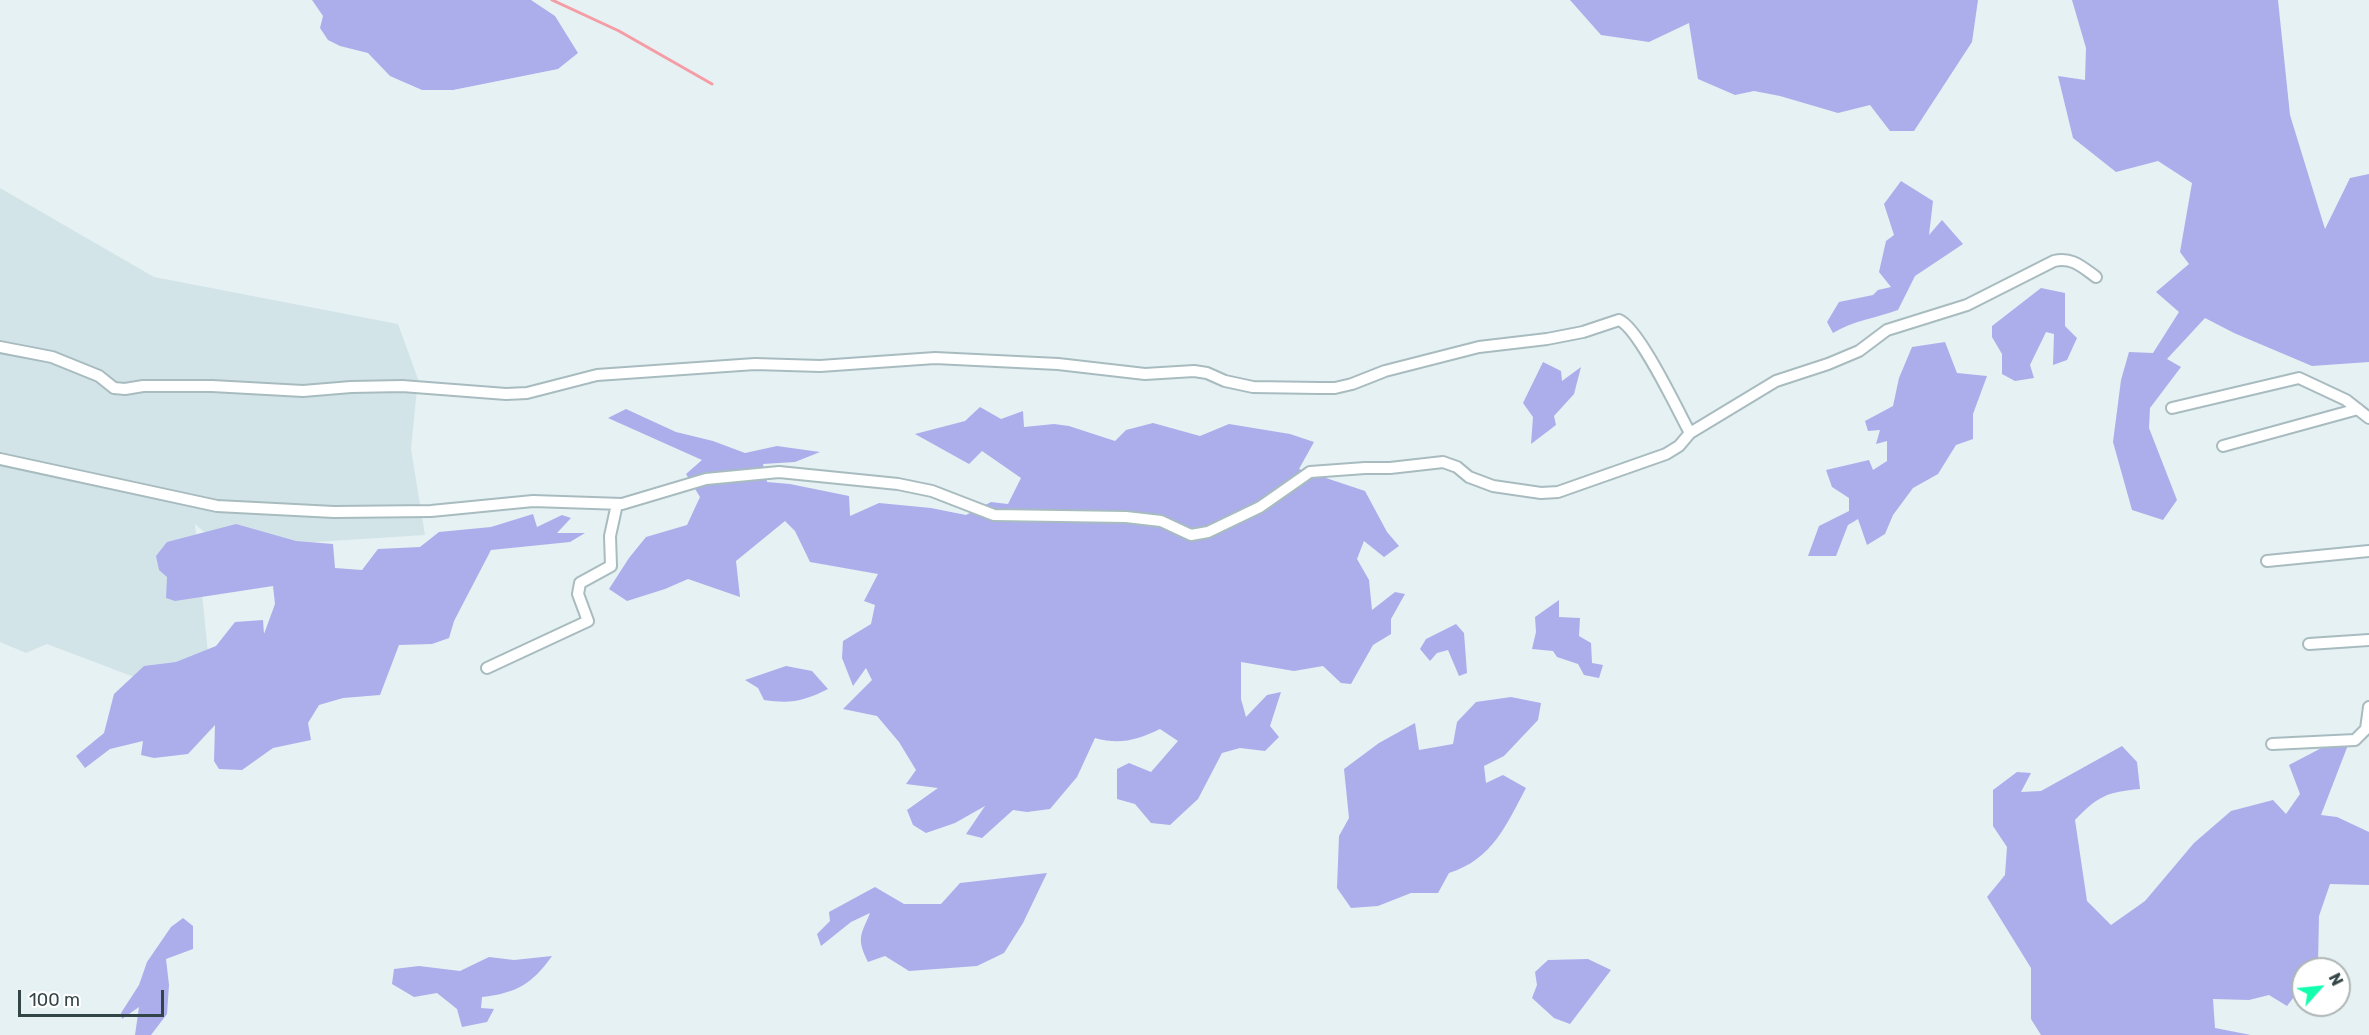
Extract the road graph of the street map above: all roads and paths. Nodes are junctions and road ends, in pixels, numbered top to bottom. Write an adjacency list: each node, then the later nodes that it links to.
1 (2096, 277): 6 (street)
2 (0, 347): 6 (street)
3 (2172, 408): 4 (street)
4 (2358, 409): 5 (street); 7 (street)
5 (2369, 418)
6 (1690, 433): 9 (street)
7 (2223, 446)
8 (0, 459): 9 (street)
9 (617, 504): 14 (street)
10 (2369, 551): 11 (street)
11 (2266, 561)
12 (2369, 640): 13 (street)
13 (2309, 644)
14 (487, 668)
15 (2369, 707): 16 (street)
16 (2272, 744)

